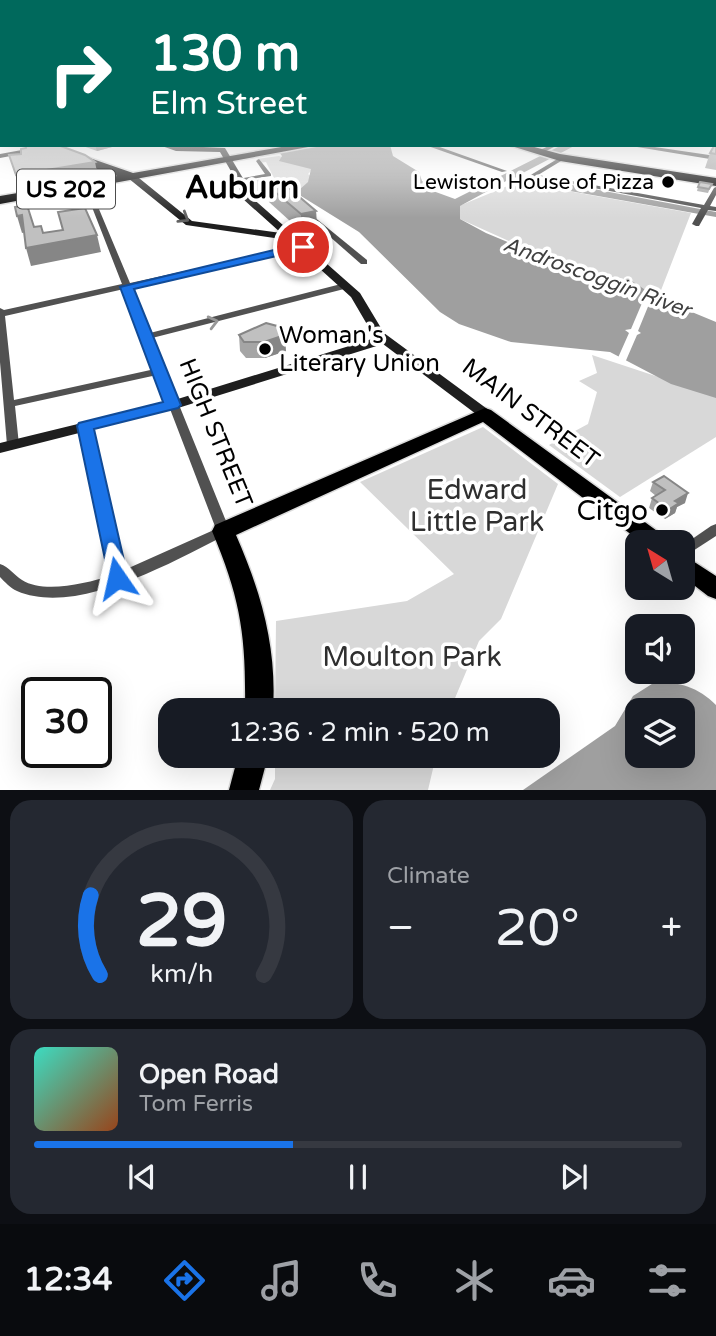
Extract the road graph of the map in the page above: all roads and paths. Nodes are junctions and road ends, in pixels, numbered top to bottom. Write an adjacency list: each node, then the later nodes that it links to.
1 (53, 147): 11 (main road)
2 (62, 147): 14 (highway)
3 (170, 147): 9 (main road)
4 (304, 147): 10 (highway)
5 (434, 147): 13 (street)
6 (520, 147): 8 (highway)
7 (642, 147): 12 (street)
8 (560, 153): 16 (highway); 24 (street)
9 (224, 154): 10 (highway); 14 (highway); 15 (main road, MAIN STREET)
10 (263, 155): 15 (street)
11 (0, 156)
12 (716, 158)
13 (504, 171)
14 (134, 173): 17 (highway, US 202); 28 (main road, MAIN STREET, one-way to 28)
15 (240, 180): 19 (main road, MAIN STREET)
16 (716, 182)
17 (80, 186): 21 (highway, US 202); 33 (street, HIGH STREET)
18 (716, 189): 24 (street)
19 (245, 195): 20 (street); 25 (main road, MAIN STREET)
20 (291, 199)
21 (0, 200)
22 (299, 207): 31 (street)
23 (716, 209): 24 (street)
24 (702, 210): 26 (street)
25 (263, 215): 27 (main road, MAIN STREET); 28 (main road)
26 (696, 224)
27 (280, 228): 28 (main road); 29 (main road, MAIN STREET)
28 (263, 233): 29 (main road, MAIN STREET)
29 (289, 237): 30 (main road, MAIN STREET)
30 (303, 247): 32 (main road, MAIN STREET); 33 (street)
31 (364, 262)
32 (345, 286): 35 (street, one-way to 32); 36 (main road, MAIN STREET)
33 (126, 287): 34 (street); 35 (street, HIGH STREET)
34 (0, 313): 38 (street)
35 (147, 337): 37 (street, HIGH STREET)
36 (385, 339): 39 (main road); 40 (main road, MAIN STREET)
37 (160, 372): 38 (street); 39 (street, HIGH STREET)
38 (9, 404): 42 (street)
39 (173, 405): 41 (main road); 45 (street, HIGH STREET)
40 (485, 414): 44 (main road, MAIN STREET); 45 (main road)
41 (85, 426): 42 (main road); 49 (street)
42 (6, 447)
43 (716, 529): 46 (street)
44 (640, 530)
45 (223, 531): 49 (street); 51 (main road, HIGH STREET)
46 (695, 544)
47 (0, 569): 49 (street)
48 (695, 573): 50 (main road)
49 (117, 578)
50 (716, 589)
51 (260, 698)
52 (250, 768): 53 (main road)
53 (244, 790)

